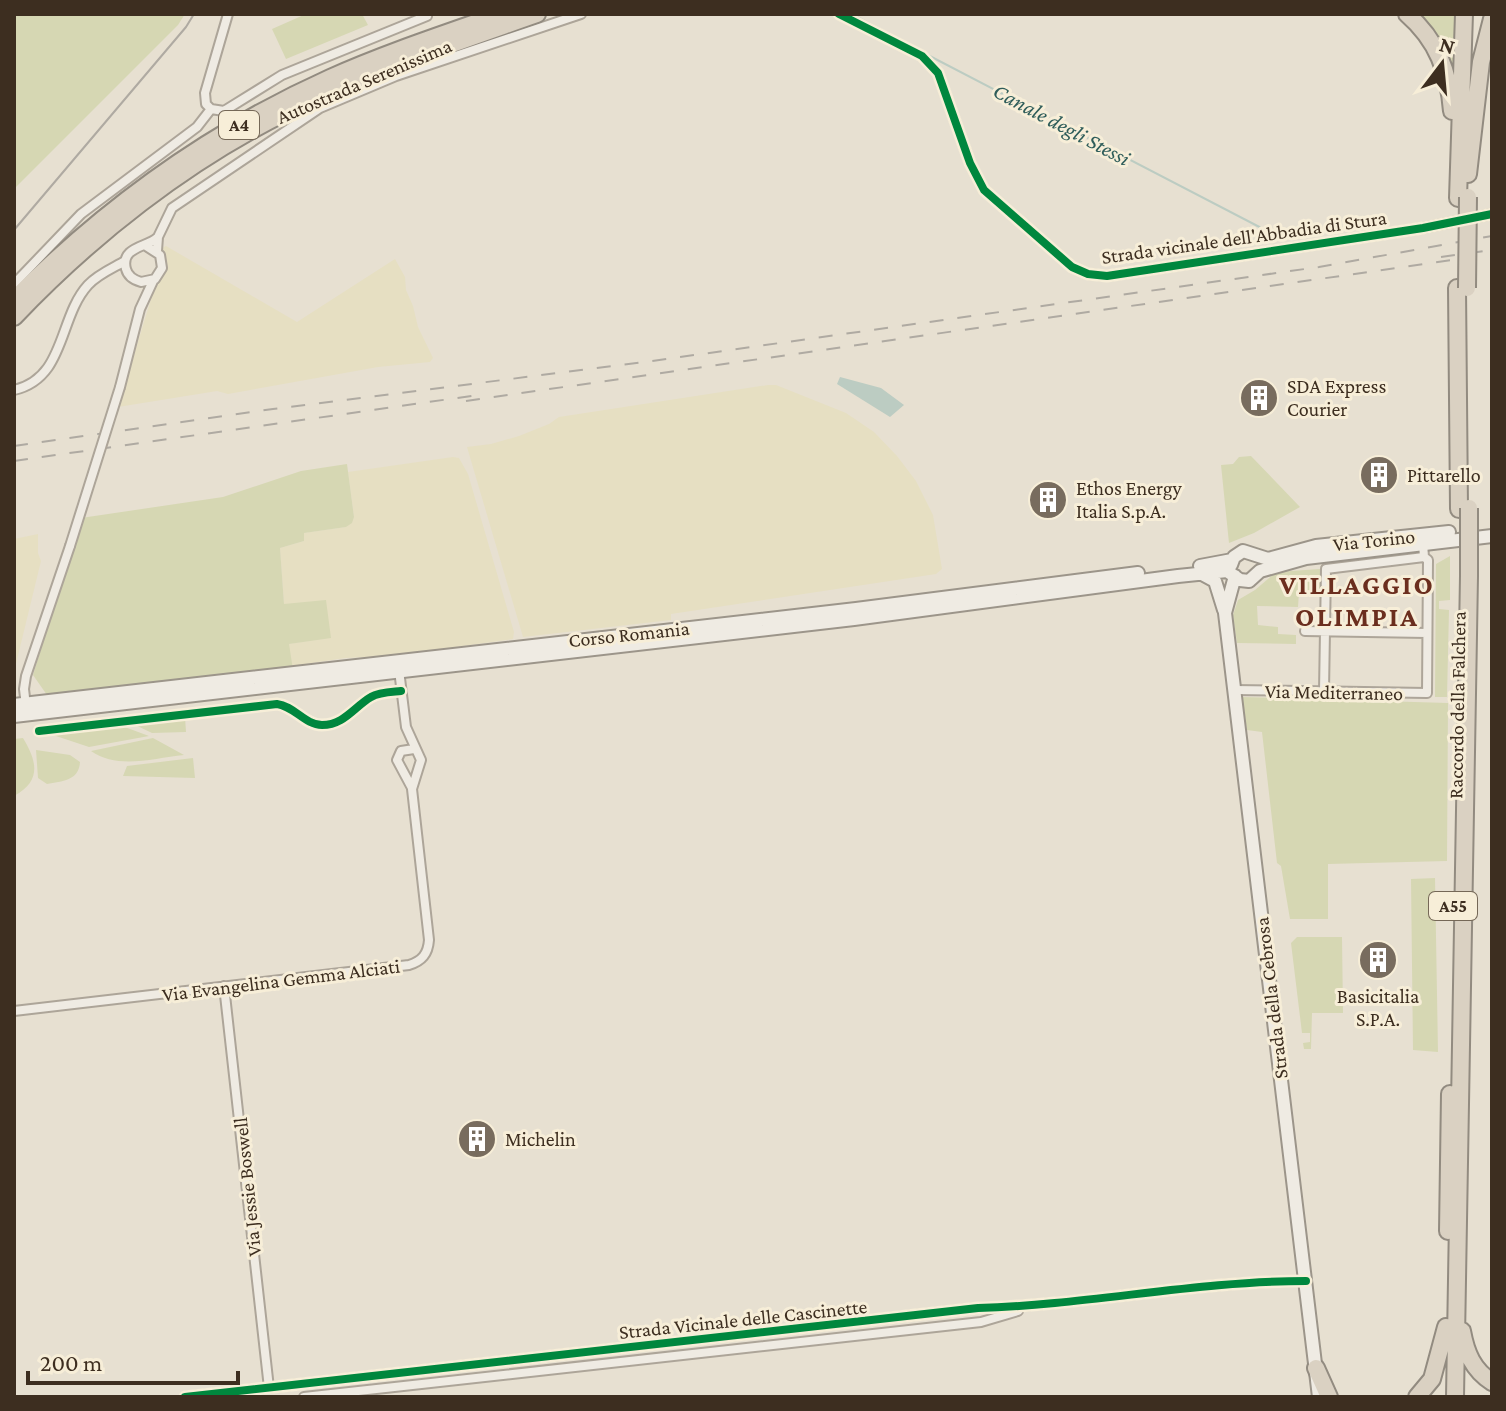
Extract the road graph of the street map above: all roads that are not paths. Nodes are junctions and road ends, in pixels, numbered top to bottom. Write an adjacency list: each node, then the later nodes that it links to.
1 (228, 14): 11 (street)
2 (501, 14): 25 (highway, Autostrada Serenissima / A4)
3 (537, 14): 27 (highway, Autostrada Serenissima / A4)
4 (581, 14): 16 (street)
5 (839, 14): 15 (street, Strada vicinale dell'Abbadia di Stura)
6 (1407, 14): 12 (highway)
7 (1464, 14): 12 (highway, Raccordo della Falchera / A55)
8 (1474, 14): 13 (highway, Raccordo della Falchera / A55)
9 (427, 16): 11 (street)
10 (1492, 19): 13 (highway, A55)
11 (211, 109): 24 (street)
12 (1459, 143): 14 (highway, Raccordo della Falchera / A55)
13 (1468, 174): 14 (highway, Raccordo della Falchera / A55)
14 (1463, 197): 36 (highway, Raccordo della Falchera / A55, bridge)
15 (1492, 214)
16 (158, 237): 17 (street); 18 (street)
17 (146, 246): 18 (street); 19 (street)
18 (157, 251): 22 (street)
19 (125, 261): 20 (street); 21 (street)
20 (103, 273): 21 (street); 28 (street)
21 (128, 274): 23 (street)
22 (155, 279): 23 (street); 26 (street, Corso Romania)
23 (138, 281): 26 (street, Corso Romania)
24 (14, 284)
25 (14, 300)
26 (140, 309): 45 (street, Corso Romania, bridge)
27 (14, 317)
28 (14, 390)
29 (1492, 527): 32 (main road, Via Torino)
30 (1492, 536): 31 (main road, Via Torino)
31 (1424, 550): 34 (main road, Via Torino); 40 (street, Via Torino); 41 (street, Via Mediterraneo)
32 (1258, 557): 33 (main road); 34 (main road)
33 (1233, 570): 35 (main road, Corso Romania); 37 (main road); 38 (main road, Strada della Cebrosa); 42 (main road, Corso Romania)
34 (1260, 571): 37 (main road)
35 (1202, 574): 38 (main road); 42 (main road, Corso Romania)
36 (1464, 576): 55 (highway, Raccordo della Falchera / A55); 57 (highway, Raccordo della Falchera / A55)
37 (1249, 581): 38 (main road)
38 (1227, 606): 43 (main road, Strada della Cebrosa)
39 (1305, 631): 40 (street)
40 (1324, 631): 41 (street); 44 (street)
41 (1427, 633): 44 (street, Via Mediterraneo)
42 (399, 666): 45 (main road, Corso Romania); 46 (street)
43 (1234, 690): 44 (street, Via Mediterraneo); 54 (main road, Strada della Cebrosa)
44 (1324, 691)
45 (20, 710)
46 (406, 727): 47 (street); 48 (street)
47 (414, 749): 48 (street); 49 (street)
48 (401, 751): 50 (street)
49 (417, 769): 50 (street); 51 (street, Via Evangelina Gemma Alciati)
50 (404, 771): 51 (street, Via Evangelina Gemma Alciati)
51 (412, 789): 52 (street, Via Evangelina Gemma Alciati)
52 (224, 986): 53 (street, Via Evangelina Gemma Alciati); 64 (street, Via Jessie Boswell)
53 (14, 1011)
54 (1306, 1281): 56 (street, Strada Vicinale delle Cascinette); 62 (main road, Strada della Cebrosa)
55 (1456, 1306): 63 (highway); 72 (highway, Raccordo della Falchera / A55)
56 (1030, 1307): 58 (street, Strada Vicinale delle Cascinette); 60 (street, Strada Vicinale delle Cascinette)
57 (1446, 1327): 70 (highway); 71 (highway, Raccordo della Falchera / A55)
58 (784, 1330): 59 (street, Strada Vicinale delle Cascinette); 60 (street)
59 (708, 1339): 61 (street); 64 (street, Strada Vicinale delle Cascinette)
60 (786, 1344): 61 (street, Strada Vicinale delle Cascinette)
61 (710, 1352): 67 (street, Strada Vicinale delle Cascinette)
62 (1316, 1368): 68 (main road, Strada della Cebrosa); 69 (highway)
63 (1492, 1382)
64 (269, 1388): 65 (street, Strada Vicinale delle Cascinette)
65 (194, 1396): 66 (street, Strada Vicinale delle Cascinette)
66 (185, 1397)
67 (304, 1397)
68 (1319, 1397)
69 (1329, 1397)
70 (1417, 1397)
71 (1444, 1397)
72 (1455, 1397)

